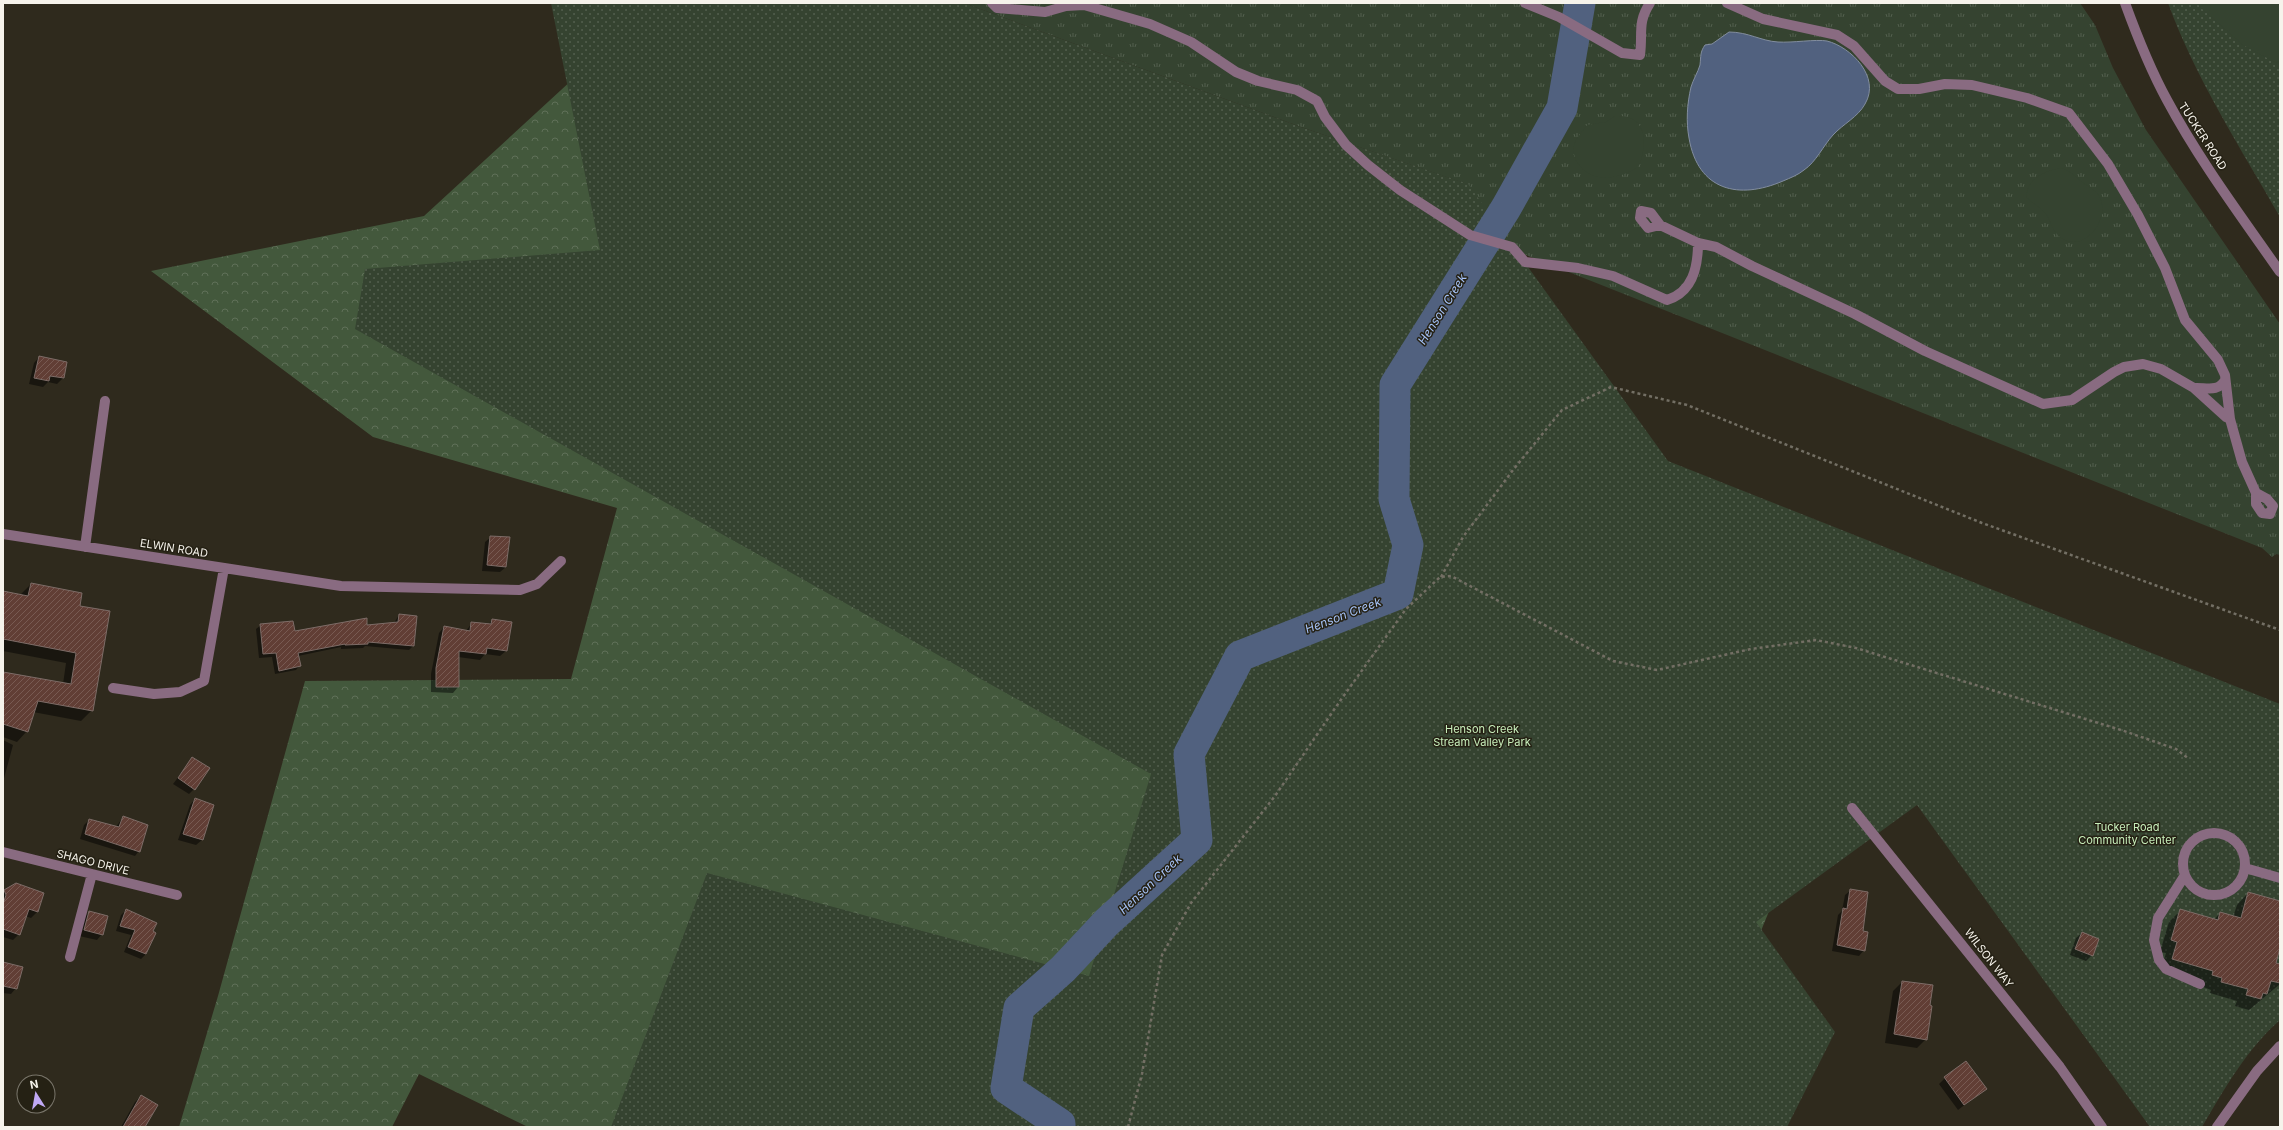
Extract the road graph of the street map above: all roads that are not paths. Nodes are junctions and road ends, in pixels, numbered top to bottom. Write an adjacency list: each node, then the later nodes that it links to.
1 (992, 3): 7 (street)
2 (1525, 3): 3 (street)
3 (1650, 3)
4 (1727, 3): 9 (street)
5 (2125, 3): 8 (street, TUCKER ROAD)
6 (1660, 225): 7 (street)
7 (1698, 243): 10 (street)
8 (2280, 272)
9 (2225, 380): 10 (street); 12 (street)
10 (2194, 388): 12 (street)
11 (105, 401): 15 (street)
12 (2230, 419): 13 (street)
13 (2256, 493)
14 (3, 534): 15 (street, ELWIN ROAD)
15 (85, 547): 17 (street, ELWIN ROAD)
16 (561, 560): 17 (street, ELWIN ROAD)
17 (224, 568): 18 (street)
18 (113, 688)
19 (1852, 808): 29 (street, WILSON WAY)
20 (3, 852): 22 (street, SHAGO DRIVE)
21 (2245, 868): 23 (street); 23 (street); 24 (street)
22 (92, 874): 25 (street, SHAGO DRIVE); 26 (street)
23 (2185, 875): 27 (street)
24 (2280, 878)
25 (177, 895)
26 (70, 957)
27 (2200, 984)
28 (2280, 1046): 30 (street)
29 (2102, 1127)
30 (2217, 1127)

